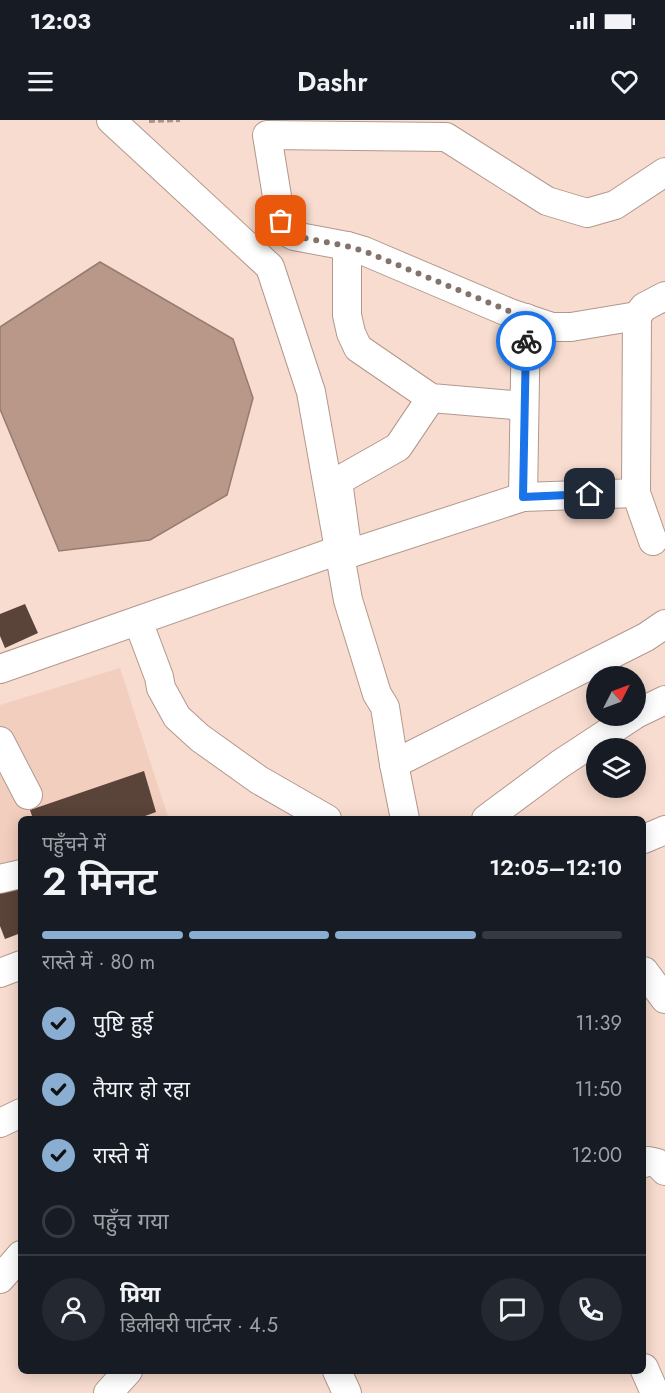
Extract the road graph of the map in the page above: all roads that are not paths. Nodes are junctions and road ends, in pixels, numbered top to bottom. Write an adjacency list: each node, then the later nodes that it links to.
1 (111, 120): 12 (street)
2 (665, 172): 3 (street)
3 (346, 246): 6 (street); 7 (street)
4 (665, 296): 5 (street)
5 (637, 316): 6 (street); 9 (street)
6 (526, 318): 8 (street)
7 (431, 398): 8 (street); 10 (street)
8 (524, 406): 10 (street)
9 (636, 493): 10 (street); 11 (street)
10 (523, 497)
11 (653, 542)
12 (339, 550): 13 (street); 20 (street)
13 (138, 621): 15 (street); 22 (street)
14 (665, 624): 20 (street)
15 (0, 669)
16 (665, 700): 17 (street)
17 (646, 710)
18 (618, 726): 24 (street)
19 (0, 741): 21 (street)
20 (394, 764): 23 (street)
21 (28, 795)
22 (322, 816)
23 (404, 816)
24 (490, 816)
25 (665, 830): 26 (street)
26 (646, 838)
27 (18, 875): 28 (street)
28 (0, 879)
29 (646, 974): 30 (street)
30 (665, 999)
31 (18, 1114): 32 (street)
32 (0, 1123)
33 (646, 1162): 34 (street)
34 (665, 1171)
35 (18, 1259): 36 (street)
36 (0, 1280)
37 (646, 1373): 42 (street)
38 (125, 1374): 40 (street)
39 (339, 1374): 41 (street)
40 (108, 1393)
41 (347, 1393)
42 (655, 1393)

